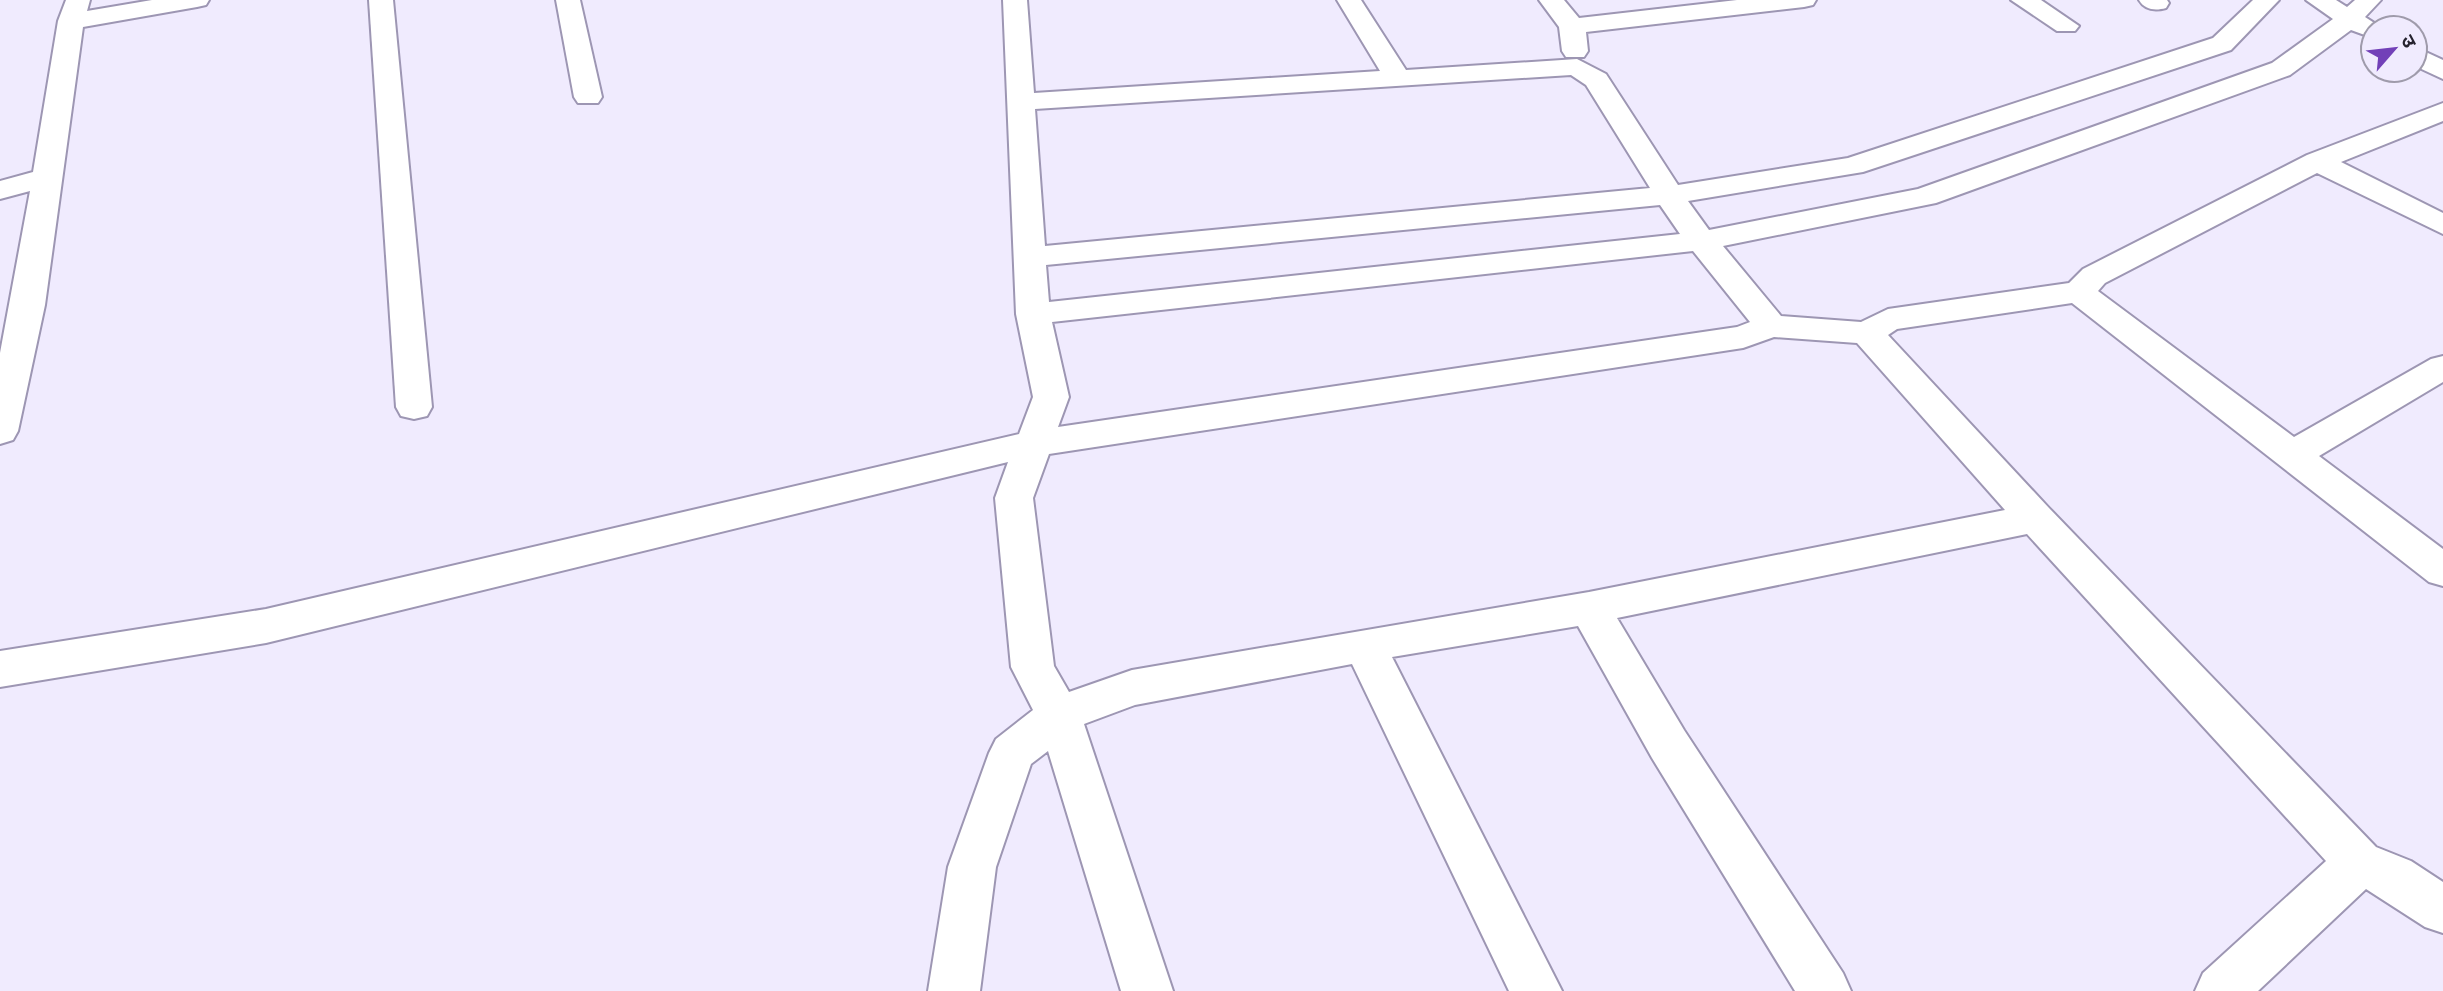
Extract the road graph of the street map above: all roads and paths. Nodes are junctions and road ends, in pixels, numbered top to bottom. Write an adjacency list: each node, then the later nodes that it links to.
1 (197, 0): 12 (street)
2 (381, 0): 35 (street)
3 (596, 0): 11 (street)
4 (1015, 0): 20 (street)
5 (1349, 0): 18 (street)
6 (1551, 0): 15 (street)
7 (1804, 0): 15 (street)
8 (2023, 0): 16 (street)
9 (2267, 0): 25 (street)
10 (2318, 0): 13 (street)
11 (568, 2): 19 (street)
12 (74, 11): 23 (street)
13 (2359, 15)
14 (2359, 20): 27 (street)
15 (1572, 26): 17 (street)
16 (2066, 26)
17 (1577, 66): 18 (street); 25 (street)
18 (1398, 78): 20 (street)
19 (588, 97)
20 (1019, 102): 28 (street)
21 (2443, 111): 22 (street)
22 (2318, 161): 26 (street); 29 (street)
23 (47, 177): 24 (street); 30 (street)
24 (0, 190)
25 (1670, 195): 27 (street); 28 (street)
26 (2443, 225)
27 (1702, 241): 31 (street); 32 (street)
28 (1030, 257): 31 (street)
29 (2079, 292): 33 (street); 38 (street)
30 (14, 309): 36 (street)
31 (1033, 314): 37 (street)
32 (1771, 326): 33 (street); 37 (street)
33 (1867, 332): 39 (street)
34 (2443, 367): 38 (street)
35 (414, 407)
36 (0, 431)
37 (1035, 443): 43 (street); 44 (street)
38 (2291, 456): 40 (street)
39 (2035, 518): 41 (street); 45 (street)
40 (2443, 571)
41 (1589, 608): 42 (street); 50 (street)
42 (1364, 645): 44 (street); 49 (street)
43 (0, 669)
44 (1059, 715): 47 (street); 48 (street)
45 (2359, 863): 46 (street); 51 (street)
46 (2443, 910)
47 (954, 991)
48 (1147, 991)
49 (1536, 991)
50 (1825, 991)
51 (2221, 991)

